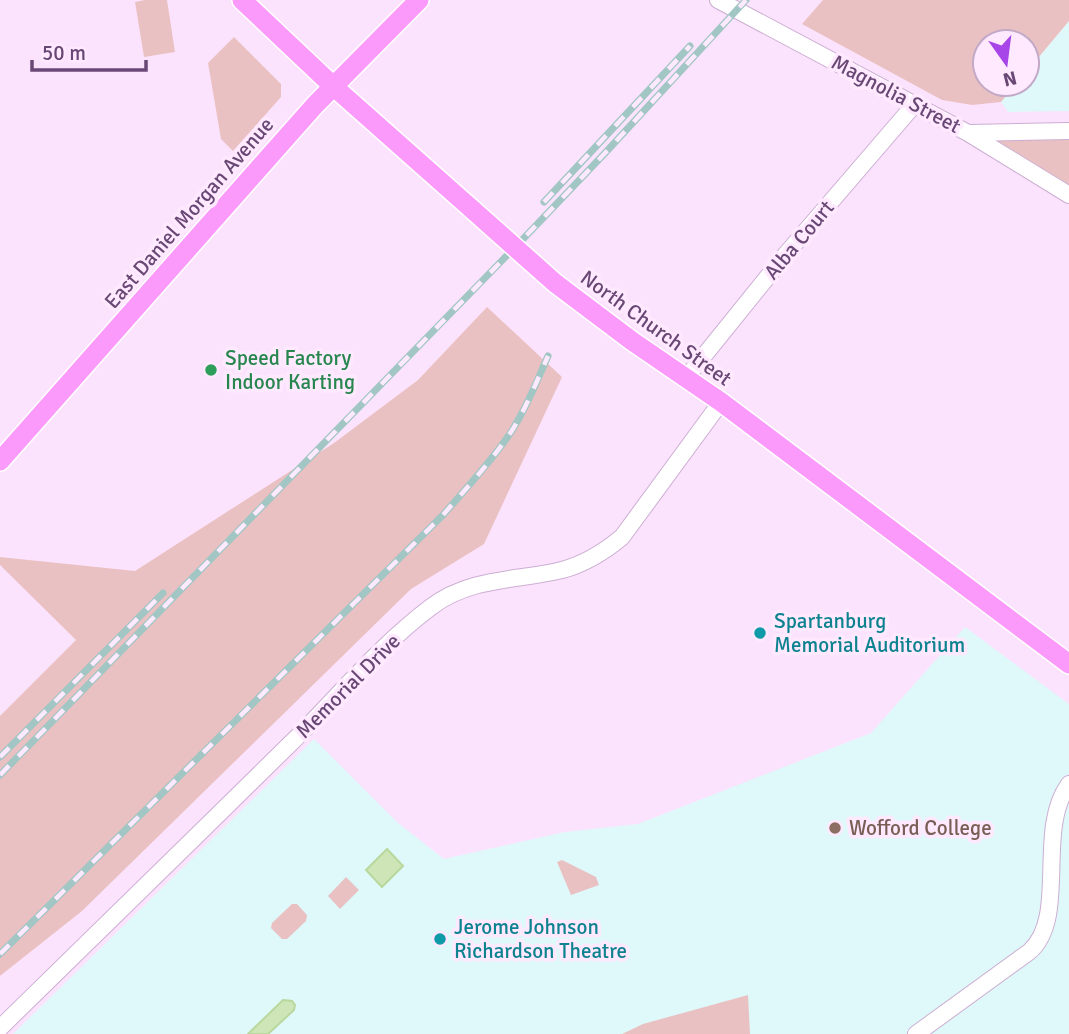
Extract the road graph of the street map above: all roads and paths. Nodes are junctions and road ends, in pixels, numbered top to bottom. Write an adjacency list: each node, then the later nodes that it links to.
1 (242, 0): 4 (main road, North Church Street)
2 (419, 0): 4 (main road, East Daniel Morgan Avenue)
3 (718, 0): 5 (street, Magnolia Street)
4 (333, 86): 9 (main road, North Church Street, bridge); 11 (main road, East Daniel Morgan Avenue)
5 (914, 104): 7 (street, Magnolia Street); 9 (street, Alba Court)
6 (1069, 131): 7 (street)
7 (968, 133): 8 (street, Magnolia Street)
8 (1069, 195)
9 (686, 378): 10 (main road, North Church Street)
10 (721, 402): 12 (main road, North Church Street); 14 (street, Memorial Drive)
11 (0, 461)
12 (1069, 664)
13 (1069, 784): 15 (street)
14 (0, 1028)
15 (916, 1034)

